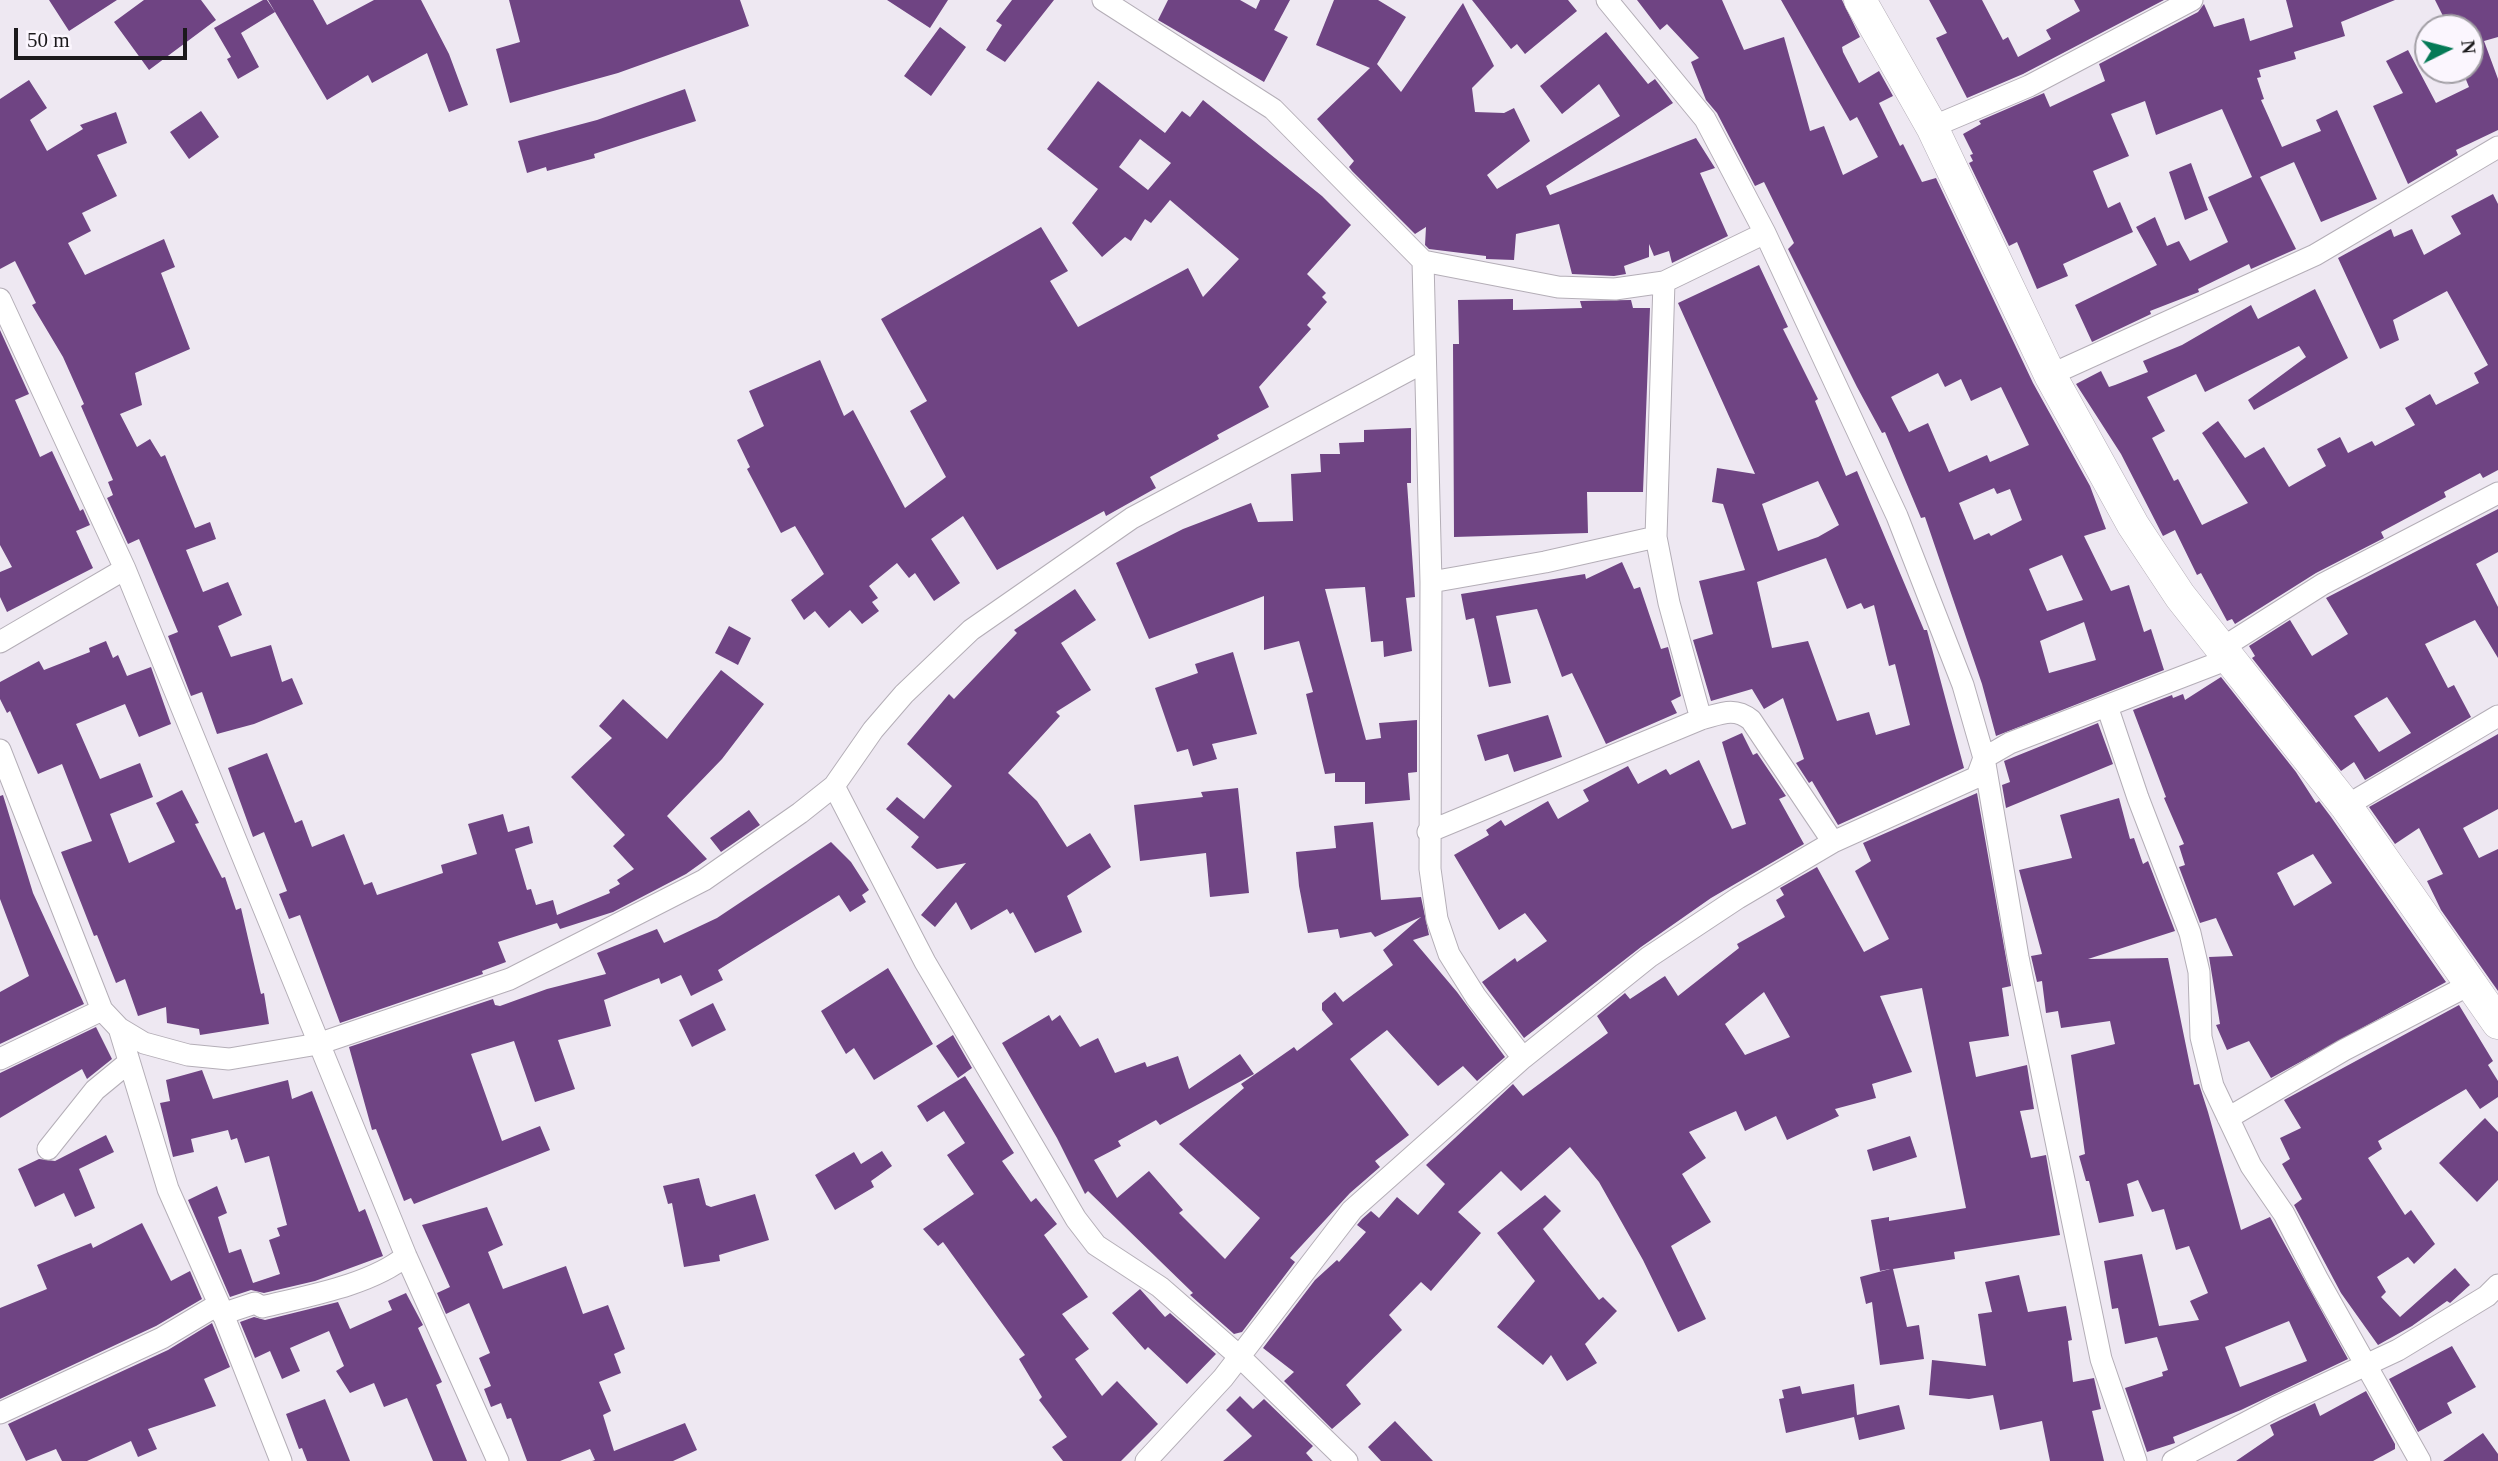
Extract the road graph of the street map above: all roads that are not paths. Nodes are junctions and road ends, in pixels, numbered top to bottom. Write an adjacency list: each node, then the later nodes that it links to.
1 (1103, 0): 8 (street)
2 (1607, 0): 7 (street)
3 (1860, 0): 5 (street)
4 (2192, 0): 5 (street)
5 (1932, 127): 12 (street)
6 (2498, 147): 12 (street)
7 (1765, 233): 9 (street); 23 (street)
8 (1423, 261): 9 (street); 11 (street)
9 (1664, 282): 14 (street)
10 (0, 299): 15 (street)
11 (1424, 362): 16 (street); 24 (street)
12 (2050, 375): 18 (street)
13 (2498, 493): 18 (street)
14 (1656, 537): 16 (street); 21 (street)
15 (125, 569): 17 (street); 32 (street)
16 (1431, 582): 26 (street)
17 (0, 642)
18 (2226, 653): 19 (street); 25 (street)
19 (2107, 706): 23 (street); 36 (street)
20 (2498, 716): 25 (street)
21 (1700, 719): 26 (street); 27 (street)
22 (0, 750): 29 (street)
23 (1984, 758): 27 (street); 48 (street)
24 (834, 786): 32 (street); 41 (street)
25 (2346, 806): 28 (street)
26 (1428, 832): 33 (street)
27 (1833, 842): 33 (street)
28 (2471, 984): 30 (street); 36 (street)
29 (102, 1010): 31 (street); 34 (street)
30 (2497, 1018)
31 (119, 1028): 32 (street); 35 (street)
32 (318, 1044): 38 (street)
33 (1523, 1058): 41 (street)
34 (0, 1059)
35 (129, 1062): 37 (street); 40 (street)
36 (2228, 1118): 42 (street)
37 (48, 1149)
38 (406, 1256): 40 (street); 45 (street)
39 (2498, 1285): 42 (street)
40 (221, 1309): 43 (street); 44 (street)
41 (1239, 1356): 46 (street); 47 (street)
42 (2367, 1366): 49 (street); 50 (street)
43 (0, 1413)
44 (281, 1461)
45 (498, 1461)
46 (1146, 1461)
47 (1347, 1461)
48 (2136, 1461)
49 (2173, 1461)
50 (2420, 1461)

